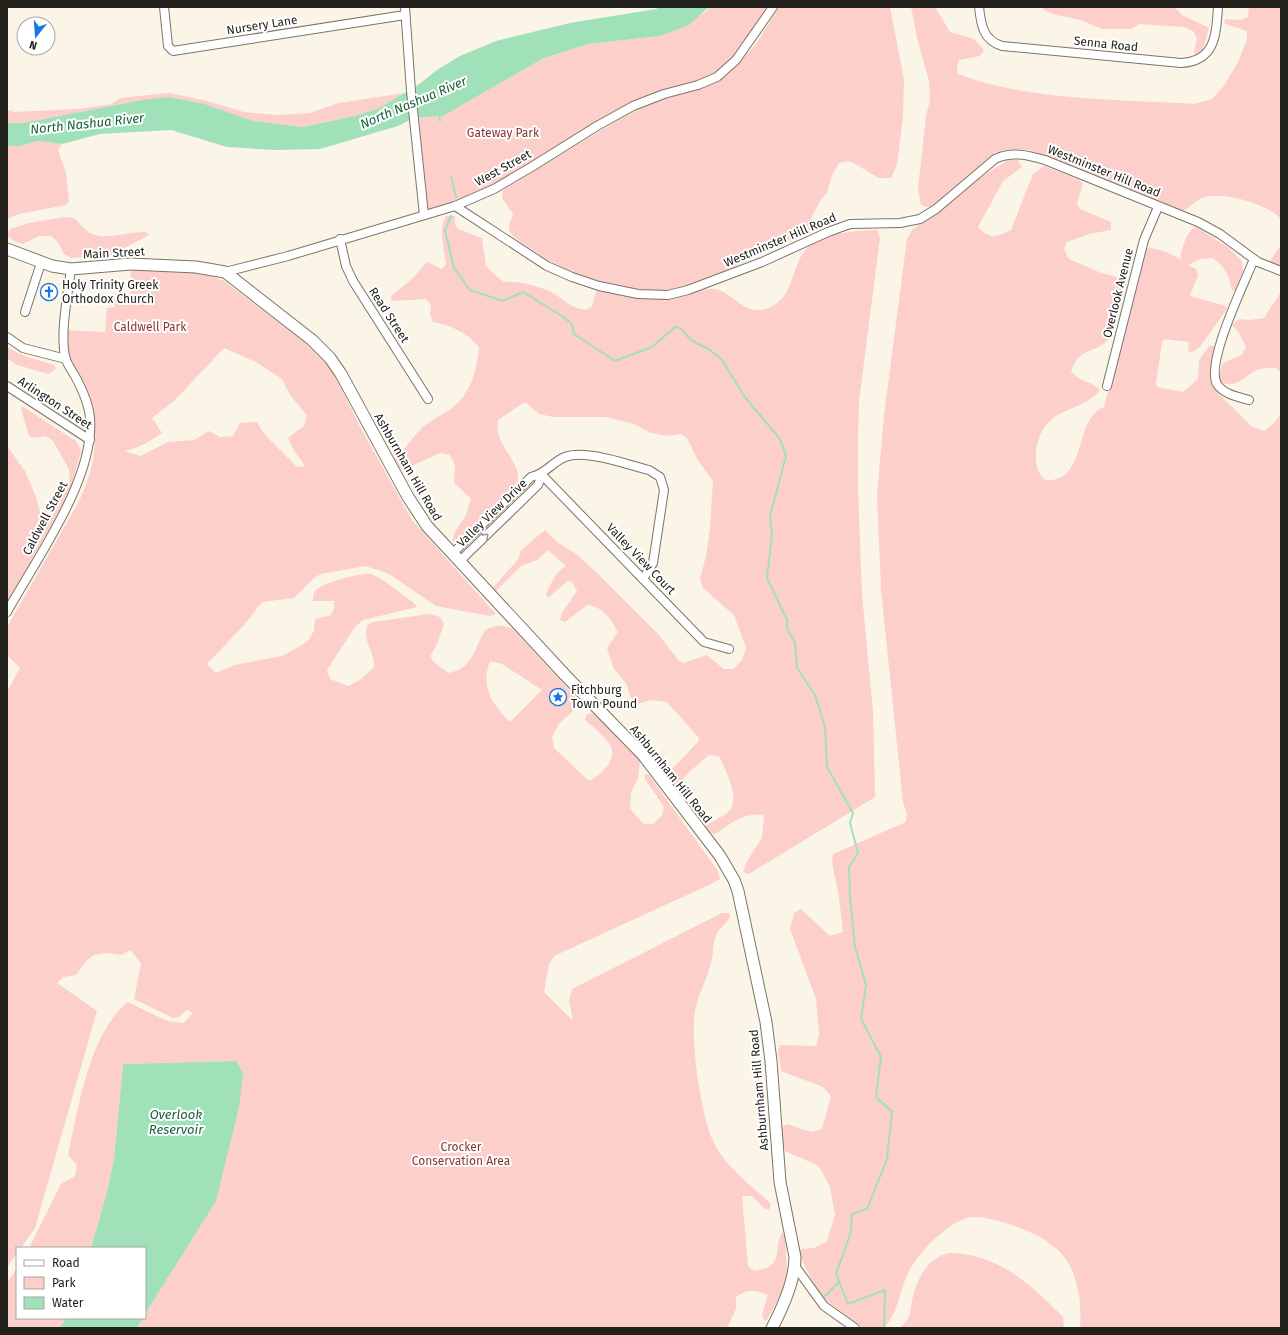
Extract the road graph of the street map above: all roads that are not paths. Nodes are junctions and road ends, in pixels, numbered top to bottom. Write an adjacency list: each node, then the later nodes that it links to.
1 (164, 7): 5 (street, Nursery Lane)
2 (773, 7): 6 (street, West Street)
3 (979, 7): 4 (street, Senna Road)
4 (1218, 7)
5 (405, 11): 8 (street)
6 (455, 206): 7 (street, Westminster Hill Road); 8 (street, West Street)
7 (1158, 207): 11 (street, Westminster Hill Road); 20 (street, Overlook Avenue)
8 (424, 215): 9 (street, West Street)
9 (340, 239): 15 (street, West Street); 21 (street, Read Street)
10 (7, 249): 12 (street, Main Street)
11 (1254, 259): 14 (street, Westminster Hill Road); 22 (street)
12 (41, 263): 13 (street, Main Street); 16 (street)
13 (71, 269): 15 (street, Main Street); 18 (street, Caldwell Street)
14 (1281, 271)
15 (226, 272): 25 (street, Ashburnham Hill Road)
16 (26, 312)
17 (7, 337): 18 (street)
18 (66, 359): 23 (street, Caldwell Street)
19 (7, 386): 23 (street, Arlington Street)
20 (1107, 386)
21 (428, 399)
22 (1249, 400)
23 (90, 440): 27 (street, Caldwell Street)
24 (542, 475): 25 (street, Valley View Drive); 26 (street, Valley View Court); 26 (street, Valley View Drive)
25 (455, 558): 29 (street, Ashburnham Hill Road)
26 (643, 579): 28 (street, Valley View Court)
27 (7, 612)
28 (729, 650)
29 (795, 1266): 30 (street, Ashburnham Hill Road); 31 (street)
30 (772, 1328)
31 (855, 1328)

